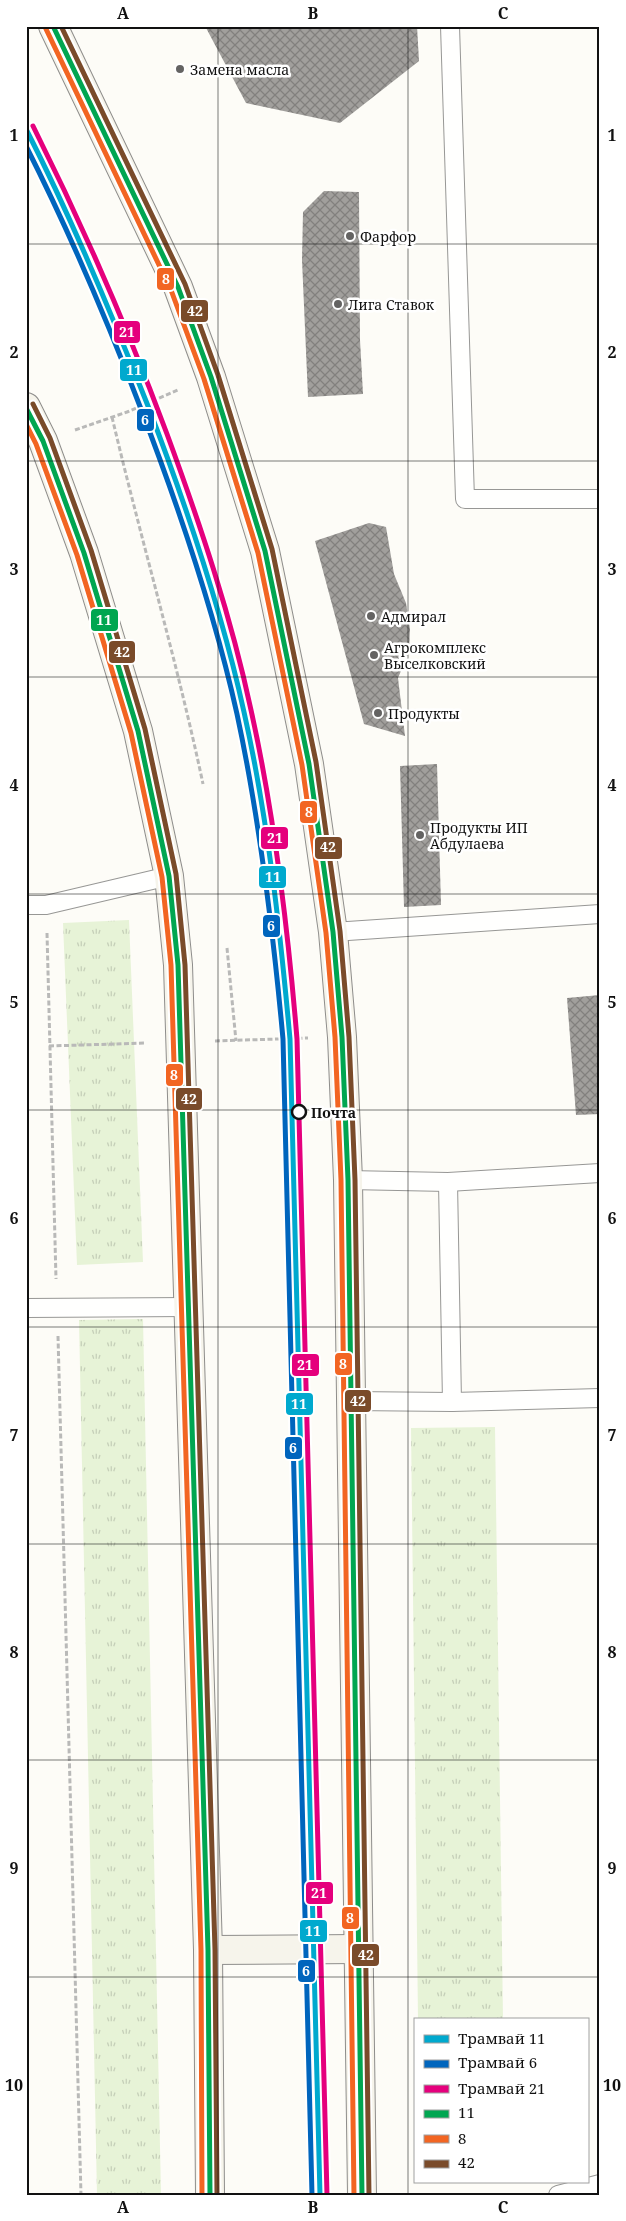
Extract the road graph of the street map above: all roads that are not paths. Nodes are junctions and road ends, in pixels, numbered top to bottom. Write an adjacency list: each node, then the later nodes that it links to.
1 (53, 26): 8 (main road)
2 (450, 26): 4 (lane)
3 (26, 407): 5 (main road)
4 (600, 498)
5 (169, 876): 6 (lane); 12 (main road)
6 (26, 906)
7 (600, 914): 8 (lane)
8 (333, 932): 10 (main road)
9 (600, 1173): 11 (lane)
10 (348, 1180): 11 (lane); 15 (main road)
11 (448, 1182): 16 (lane)
12 (189, 1307): 13 (lane); 18 (main road)
13 (26, 1308)
14 (600, 1398): 16 (lane)
15 (350, 1401): 16 (lane); 17 (main road)
16 (452, 1402)
17 (360, 1949): 18 (main road); 21 (main road)
18 (208, 1950): 20 (main road)
19 (600, 2184): 22 (lane)
20 (210, 2195)
21 (362, 2195)
22 (558, 2195)

